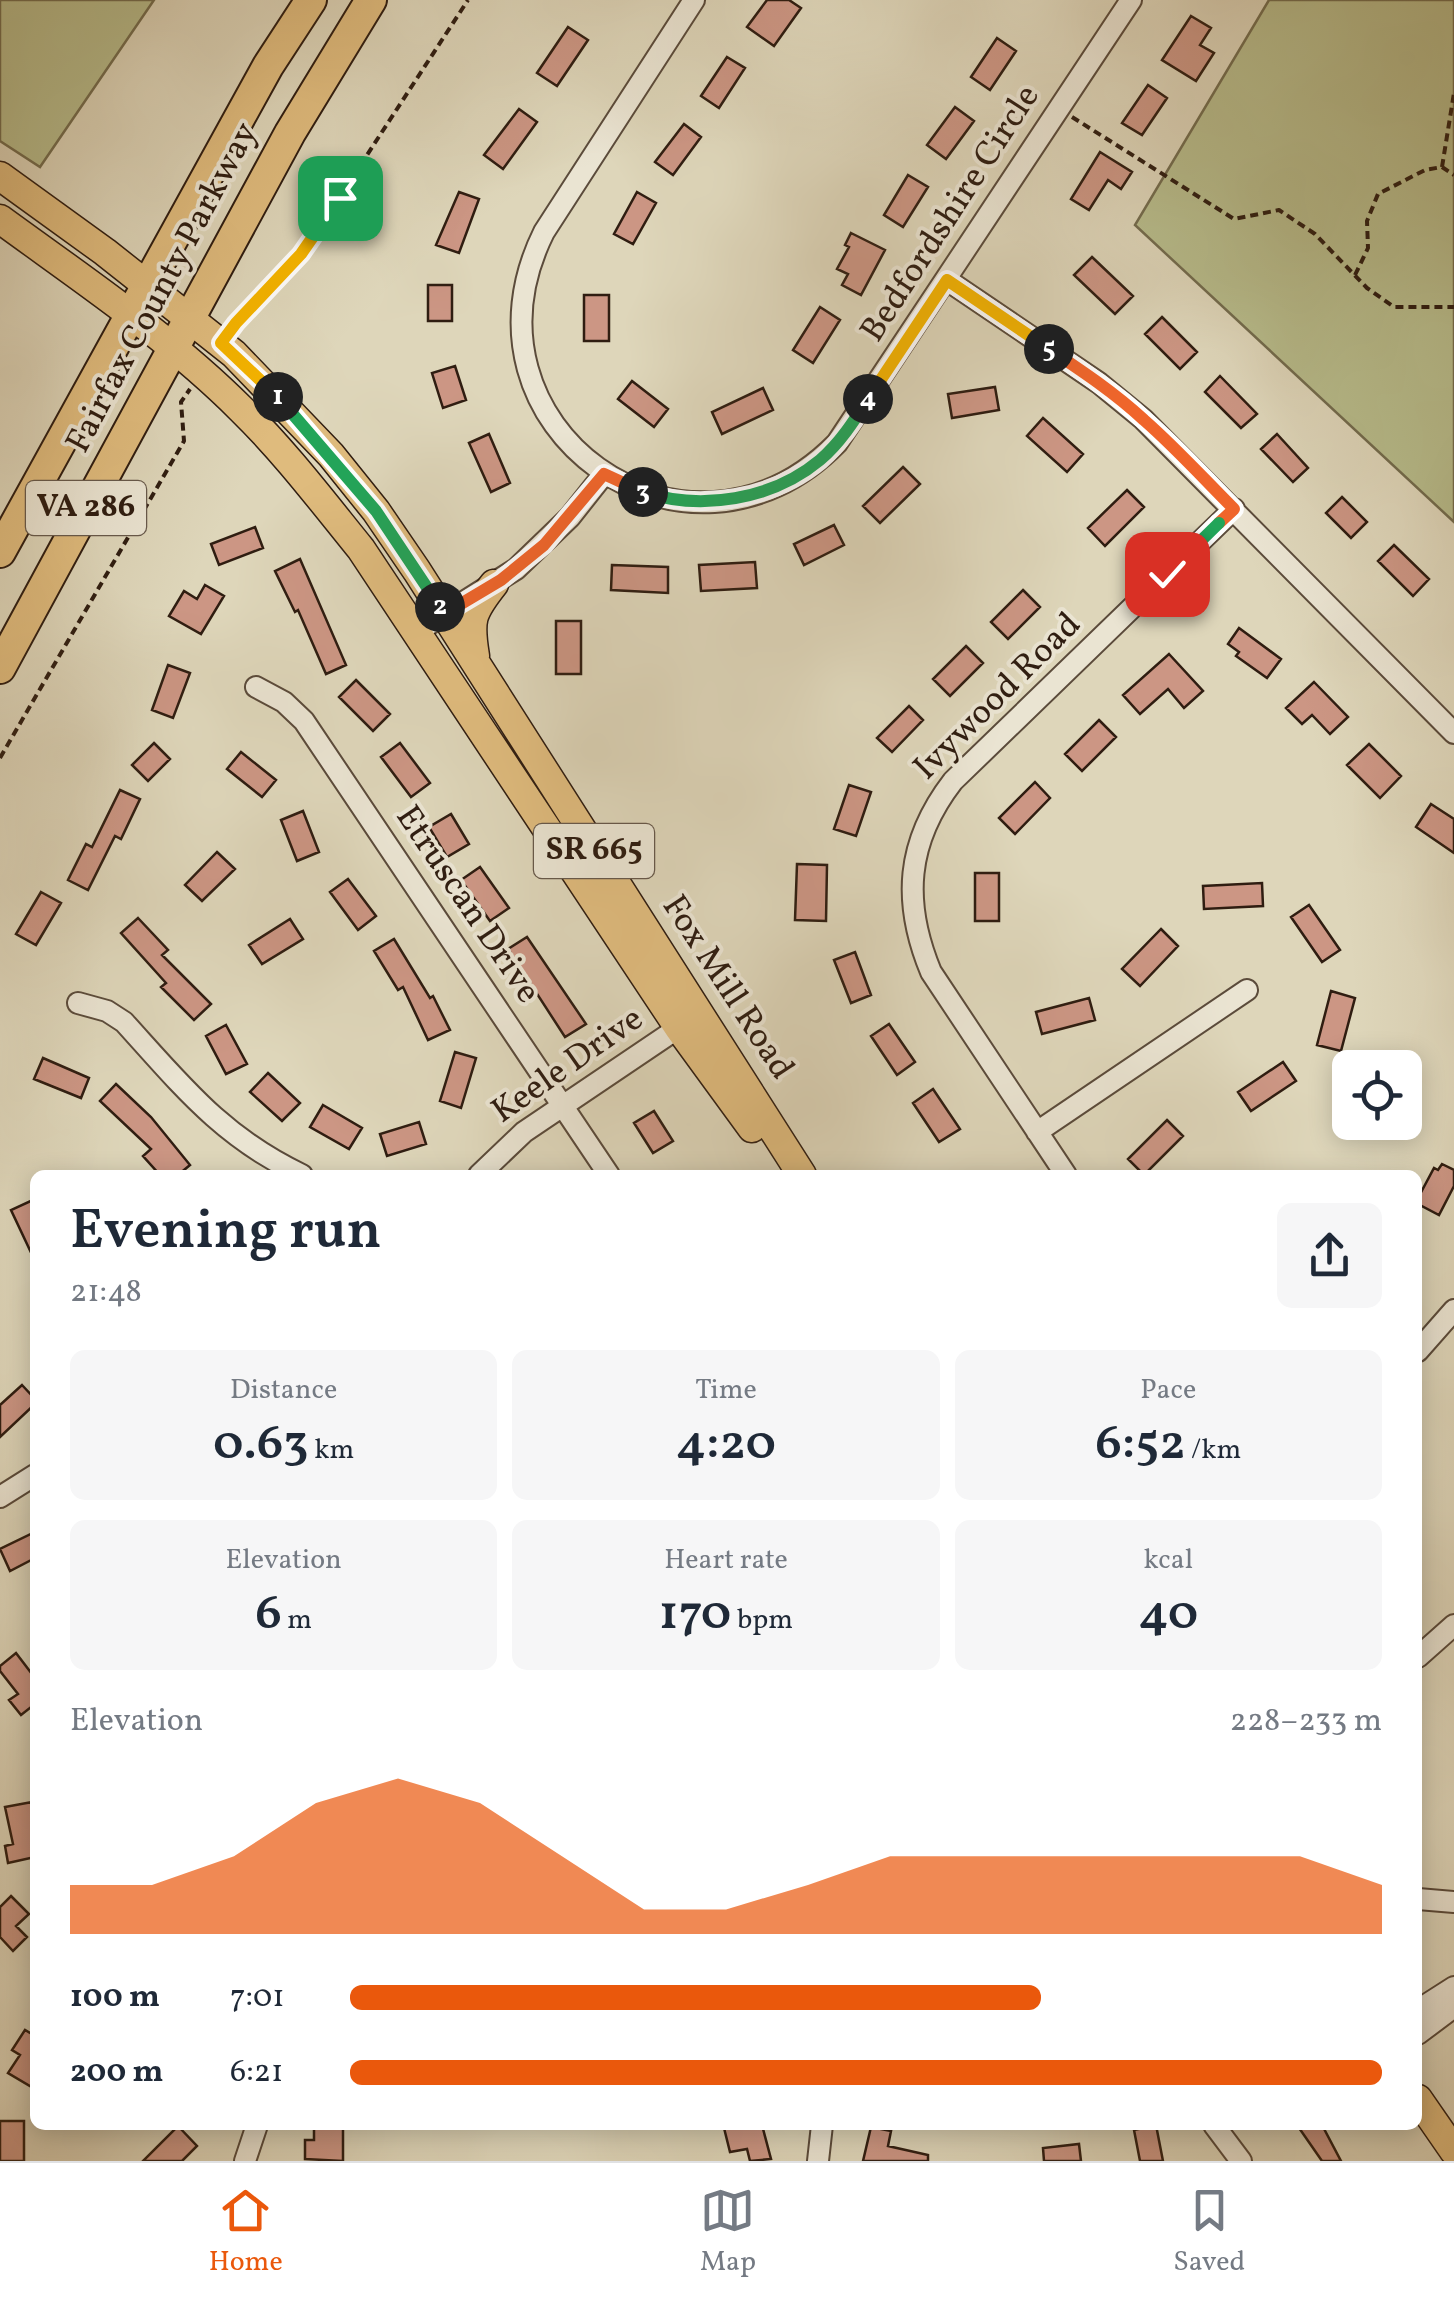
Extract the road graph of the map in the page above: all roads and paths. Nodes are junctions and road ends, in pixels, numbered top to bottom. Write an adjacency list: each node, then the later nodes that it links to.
1 (311, 0): 14 (highway, Fairfax County Parkway / VA 286)
2 (371, 0): 17 (highway, Fairfax County Parkway / VA 286)
3 (468, 0): 18 (path)
4 (694, 0): 21 (street, Bedfordshire Circle)
5 (1131, 0): 7 (street, Bedfordshire Circle)
6 (1454, 93): 8 (path)
7 (1060, 109): 12 (path); 13 (street, Bedfordshire Circle)
8 (1442, 167): 9 (path); 12 (path)
9 (1454, 175)
10 (0, 176): 14 (main road, Fox Mill Road / SR 665)
11 (0, 219): 16 (main road, Fox Mill Road / SR 665)
12 (1355, 276): 15 (path)
13 (947, 280): 21 (street, Bedfordshire Circle); 22 (street)
14 (148, 286): 16 (highway, Fairfax County Parkway / VA 286); 17 (main road, Fox Mill Road / SR 665)
15 (1454, 308)
16 (131, 316): 19 (main road, Fox Mill Road / SR 665); 23 (highway, Fairfax County Parkway / VA 286)
17 (190, 320): 18 (main road, Fox Mill Road / SR 665); 19 (highway, Fairfax County Parkway / VA 286)
18 (221, 343): 25 (main road, Fox Mill Road / SR 665)
19 (172, 348): 20 (main road, Fox Mill Road / SR 665); 28 (highway, Fairfax County Parkway / VA 286)
20 (201, 372): 26 (main road, Fox Mill Road / SR 665); 31 (path)
21 (604, 474): 24 (street)
22 (1234, 509): 30 (street); 36 (street, Ivywood Road)
23 (0, 552)
24 (494, 584): 25 (street); 27 (main road)
25 (444, 614): 26 (street); 27 (main road, Fox Mill Road / SR 665)
26 (415, 632): 34 (main road, Fox Mill Road / SR 665)
27 (477, 667): 34 (main road, Fox Mill Road / SR 665)
28 (0, 668)
29 (256, 688): 35 (street, Etruscan Drive)
30 (1454, 734)
31 (0, 758)
32 (1247, 990): 36 (street)
33 (78, 1002): 37 (street)
34 (689, 1021): 35 (street, Keele Drive); 40 (main road, Fox Mill Road / SR 665); 41 (main road, Fox Mill Road / SR 665)
35 (563, 1106): 38 (street, Keele Drive); 39 (street, Etruscan Drive)
36 (1037, 1132): 42 (street, Ivywood Road)
37 (292, 1170)
38 (484, 1170)
39 (606, 1170)
40 (781, 1170)
41 (798, 1170)
42 (1063, 1170)
43 (1454, 1310): 44 (street)
44 (1422, 1346)
45 (30, 1478): 46 (street)
46 (0, 1497)
47 (1454, 1626): 48 (street)
48 (1422, 1654)
49 (1422, 1899): 50 (street)
50 (1454, 1902)
51 (1454, 1987): 52 (street)
52 (1422, 2007)
53 (1454, 2008): 54 (street)
54 (1422, 2031)
55 (1422, 2105): 59 (main road)
56 (255, 2130): 60 (street)
57 (821, 2130): 61 (street)
58 (1218, 2130): 62 (street)
59 (1454, 2151)
60 (245, 2161)
61 (818, 2161)
62 (1241, 2161)

